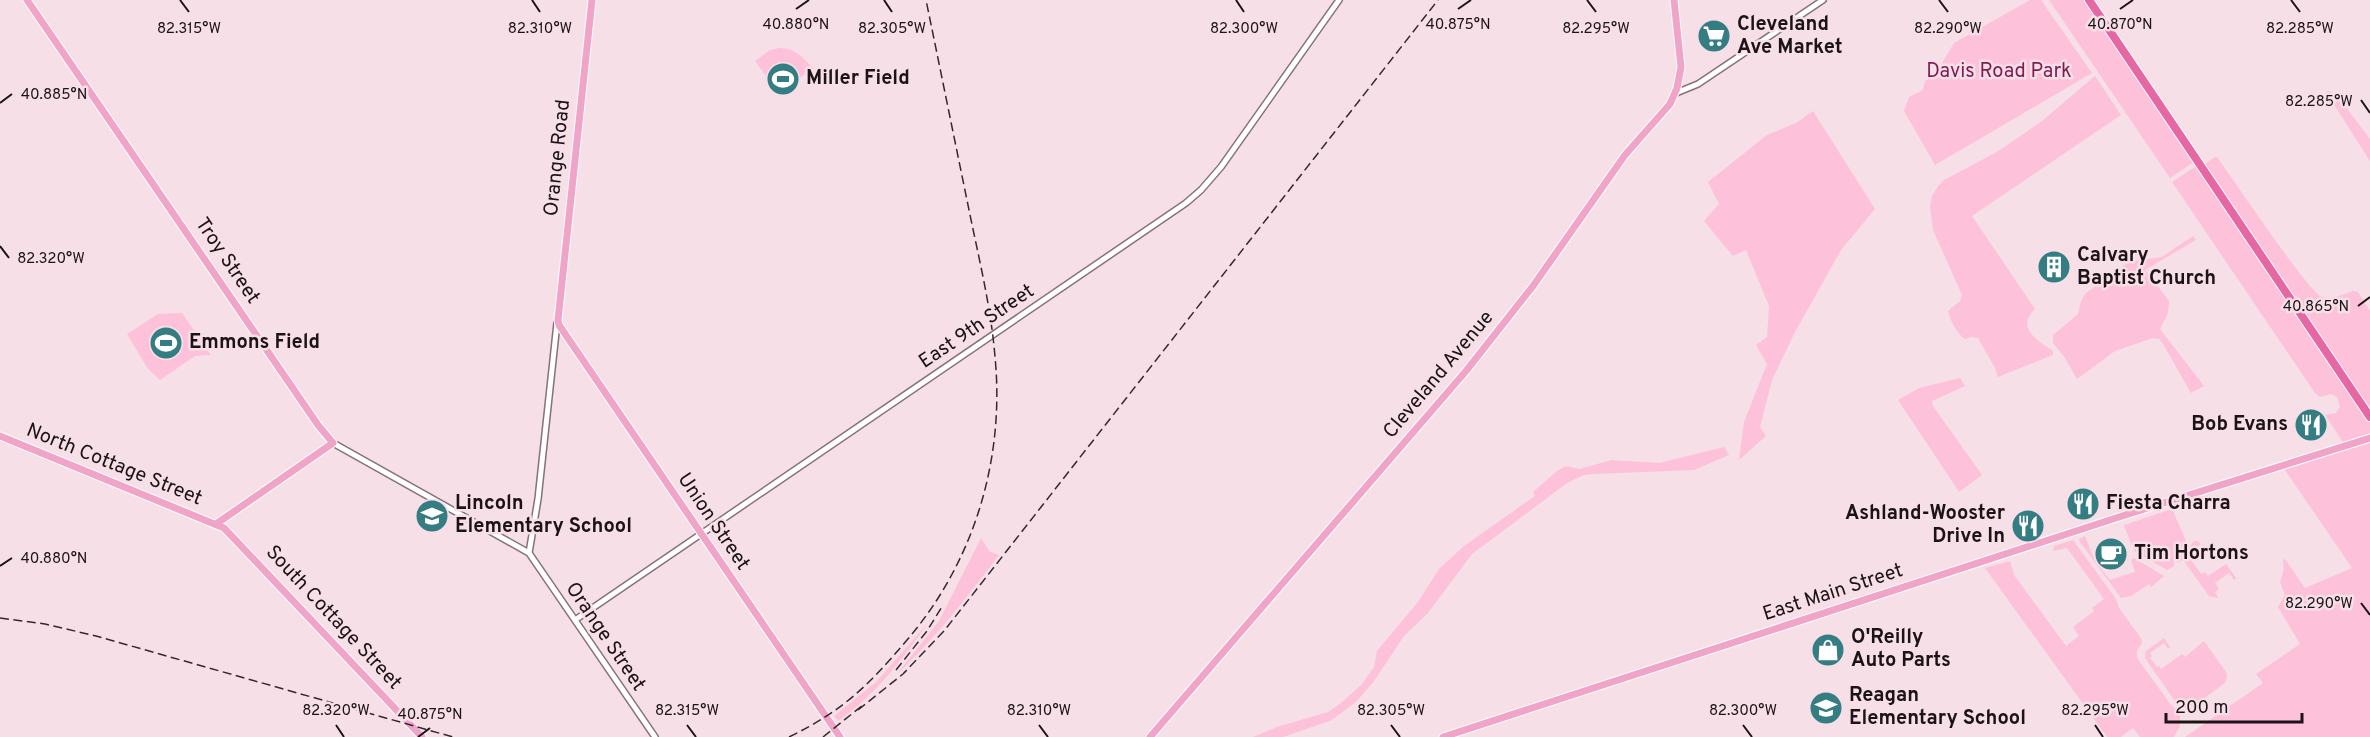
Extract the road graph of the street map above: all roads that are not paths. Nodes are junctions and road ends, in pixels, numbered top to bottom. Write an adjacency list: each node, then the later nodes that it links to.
1 (27, 0): 12 (main road, Troy Street)
2 (592, 0): 8 (main road, Orange Road)
3 (1340, 0): 14 (street, East 9th Street)
4 (1674, 0): 7 (main road, Cleveland Avenue)
5 (1823, 0): 7 (street)
6 (2089, 0): 9 (highway)
7 (1676, 93): 20 (main road, Cleveland Avenue)
8 (558, 322): 14 (main road, Union Street); 15 (street, Orange Road)
9 (2370, 417)
10 (0, 436): 13 (main road, North Cottage Street)
11 (2370, 438): 21 (main road, East Main Street)
12 (333, 443): 13 (main road); 15 (street, Troy Street)
13 (216, 524): 17 (main road, South Cottage Street)
14 (701, 534): 16 (street, East 9th Street); 19 (main road, Union Street)
15 (530, 553): 16 (street, Orange Street)
16 (575, 620): 18 (street, Orange Street)
17 (422, 737)
18 (655, 737)
19 (840, 737)
20 (1150, 737)
21 (1443, 737)

